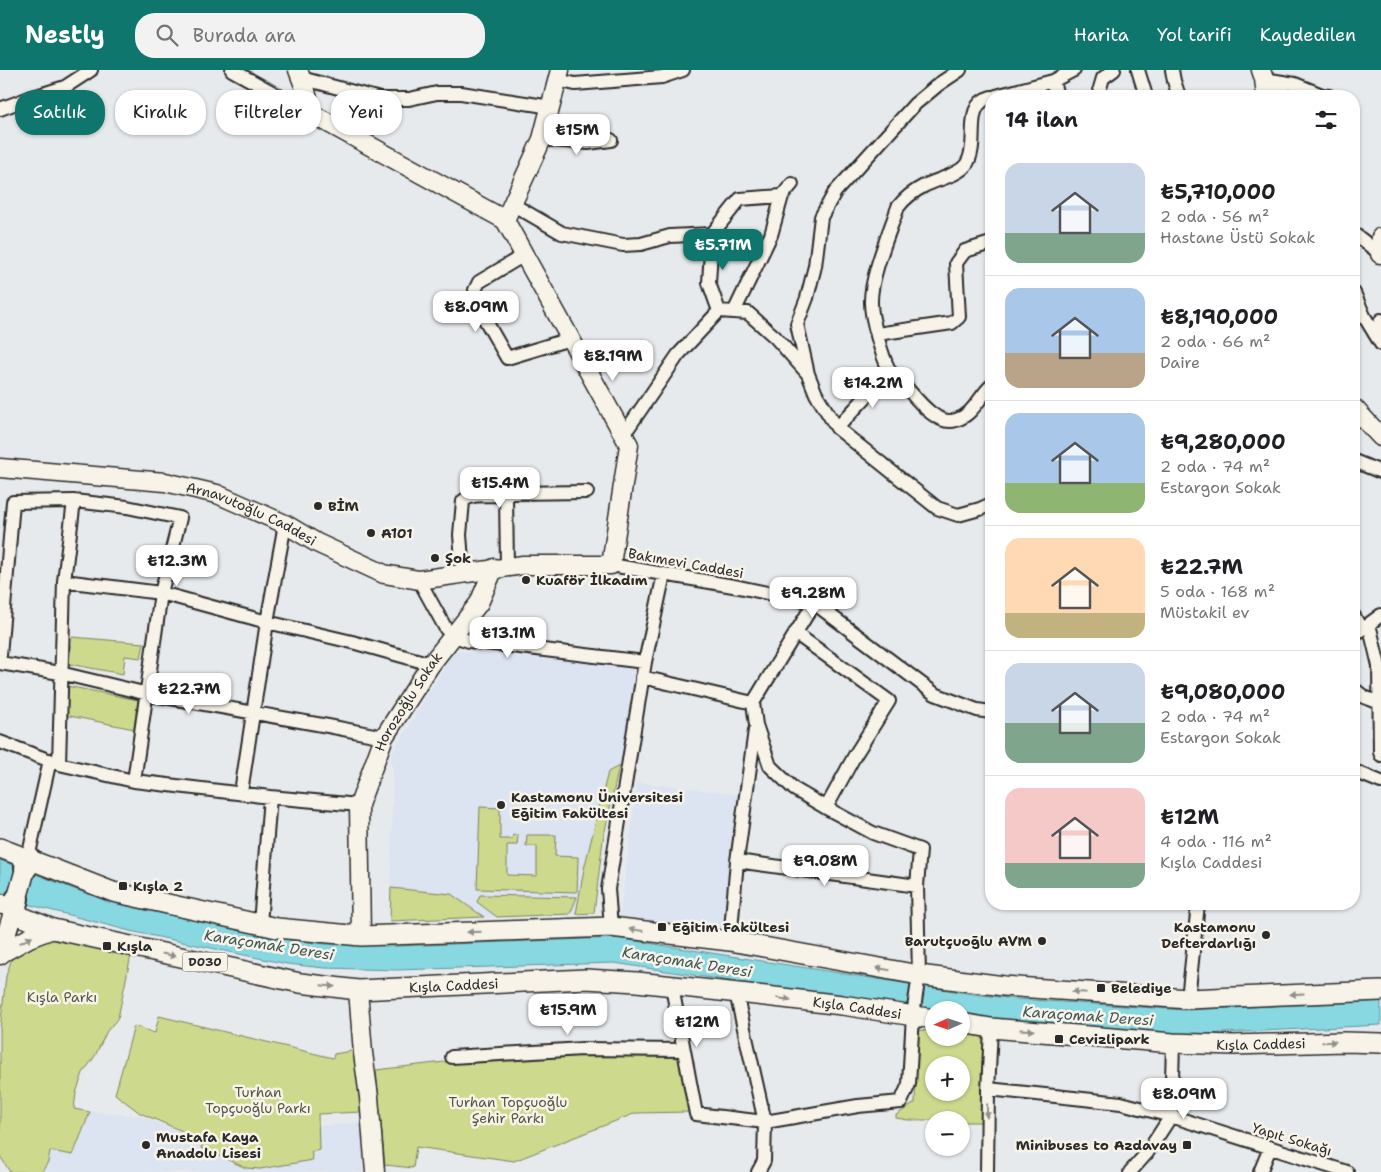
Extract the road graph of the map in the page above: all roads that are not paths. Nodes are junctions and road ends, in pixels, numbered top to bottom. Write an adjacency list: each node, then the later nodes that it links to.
1 (90, 70): 25 (street)
2 (232, 70): 14 (street)
3 (683, 70): 11 (street)
4 (960, 70): 45 (street)
5 (1074, 70): 12 (street)
6 (1114, 70): 13 (street)
7 (1138, 70): 18 (street)
8 (1172, 70): 19 (street)
9 (1264, 73): 20 (street); 21 (street); 22 (street)
10 (300, 74): 15 (street); 24 (street)
11 (559, 75): 24 (street)
12 (1054, 81): 16 (street); 17 (street)
13 (1100, 88)
14 (268, 90)
15 (305, 90)
16 (1019, 90)
17 (1056, 90)
18 (1144, 90)
19 (1177, 90)
20 (1265, 90)
21 (1280, 90)
22 (1310, 90)
23 (985, 99): 41 (street)
24 (551, 107): 27 (street)
25 (0, 109)
26 (321, 118): 31 (street)
27 (542, 140): 28 (street); 31 (street)
28 (611, 140)
29 (792, 184): 30 (street)
30 (782, 196): 32 (street); 39 (street)
31 (508, 212): 32 (street); 36 (street)
32 (712, 234): 38 (street)
33 (1360, 237): 35 (street)
34 (985, 246): 41 (street)
35 (1381, 248)
36 (524, 255): 42 (street); 42 (street)
37 (1360, 307): 43 (street)
38 (720, 311): 39 (street); 49 (street)
39 (734, 312): 45 (street)
40 (1381, 320): 43 (street)
41 (877, 334): 44 (street)
42 (570, 338): 49 (street)
43 (1379, 341)
44 (890, 371): 46 (street); 48 (street)
45 (808, 374): 48 (street)
46 (985, 392)
47 (1360, 414): 50 (street)
48 (837, 428): 57 (street)
49 (624, 434): 59 (street)
50 (1381, 437)
51 (1360, 463): 53 (street)
52 (0, 468): 58 (street, Arnavutoğlu Caddesi)
53 (1381, 472)
54 (587, 492): 55 (street)
55 (506, 495): 60 (street); 61 (street)
56 (74, 501): 64 (street); 65 (street); 72 (street)
57 (985, 507)
58 (284, 524): 63 (street, Arnavutoğlu Caddesi); 68 (street)
59 (611, 565): 60 (street); 62 (street, Bakımevi Caddesi)
60 (500, 568): 61 (street, Arnavutoğlu Caddesi); 71 (street, Horozoğlu Sokak)
61 (463, 573): 63 (street, Arnavutoğlu Caddesi)
62 (664, 574): 66 (street, Bakımevi Caddesi); 73 (street)
63 (419, 580): 71 (street)
64 (64, 581): 65 (street); 76 (street)
65 (161, 594): 68 (street); 78 (street)
66 (814, 603): 70 (street); 82 (street, Bakımevi Caddesi)
67 (1381, 615): 69 (street)
68 (267, 622): 75 (street); 83 (street)
69 (1361, 630): 81 (street)
70 (795, 633): 80 (street); 95 (street)
71 (454, 636): 73 (street); 75 (street, Horozoğlu Sokak)
72 (0, 655)
73 (644, 662): 77 (street)
74 (0, 663): 76 (street)
75 (432, 664): 85 (street, Horozoğlu Sokak)
76 (60, 673): 78 (street); 88 (street)
77 (642, 677): 80 (street); 104 (street)
78 (148, 694): 83 (street); 90 (street)
79 (1360, 694): 81 (street)
80 (753, 703): 84 (street)
81 (1380, 703): 87 (street)
82 (985, 711)
83 (253, 713): 85 (street); 92 (street)
84 (756, 725): 95 (street); 97 (street)
85 (384, 737): 94 (street, Horozoğlu Sokak)
86 (0, 742): 88 (street)
87 (1381, 755)
88 (54, 762): 90 (street); 98 (street)
89 (1360, 773): 91 (street)
90 (134, 782): 92 (street)
91 (1381, 782)
92 (241, 792): 93 (street)
93 (270, 797): 94 (street); 103 (street)
94 (359, 804): 106 (street, Horozoğlu Sokak)
95 (826, 808): 99 (street)
96 (0, 848): 98 (main road)
97 (737, 861): 99 (street); 107 (street)
98 (27, 863): 100 (main road); 103 (main road)
99 (917, 886): 109 (street)
100 (10, 903): 105 (main road, Kışla Caddesi / D030); 108 (street)
101 (1192, 910): 114 (street)
102 (1197, 910): 114 (street)
103 (260, 924): 106 (main road)
104 (611, 927): 106 (main road, one-way to 106); 107 (main road, one-way to 104)
105 (53, 929): 108 (street, one-way to 105); 111 (main road, Kışla Caddesi / D030, one-way to 111)
106 (361, 936)
107 (730, 942): 109 (main road, one-way to 107)
108 (0, 954)
109 (919, 975): 114 (main road, one-way to 109); 115 (street)
110 (672, 987): 111 (main road, Kışla Caddesi); 113 (main road, Kışla Caddesi); 121 (street)
111 (358, 990): 127 (street)
112 (1381, 991): 114 (main road, one-way to 114)
113 (736, 993): 115 (main road, Kışla Caddesi, one-way to 115); 125 (street)
114 (1184, 999)
115 (913, 1015): 116 (main road, Kışla Caddesi); 125 (street)
116 (925, 1017)
117 (970, 1024): 118 (main road, Kışla Caddesi)
118 (991, 1028): 119 (main road, Kışla Caddesi, one-way to 119); 123 (street)
119 (1173, 1043): 120 (main road, Kışla Caddesi, one-way to 120); 124 (street)
120 (1381, 1043)
121 (684, 1050): 122 (street); 125 (street)
122 (452, 1057)
123 (988, 1089): 124 (street, Yapıt Sokağı); 129 (street, one-way to 129)
124 (1171, 1116): 126 (street, Yapıt Sokağı); 130 (street)
125 (764, 1122): 128 (street)
126 (1270, 1148): 131 (street); 132 (street, Yapıt Sokağı)
127 (375, 1172)
128 (758, 1172)
129 (987, 1172)
130 (1130, 1172)
131 (1260, 1172)
132 (1347, 1172)

